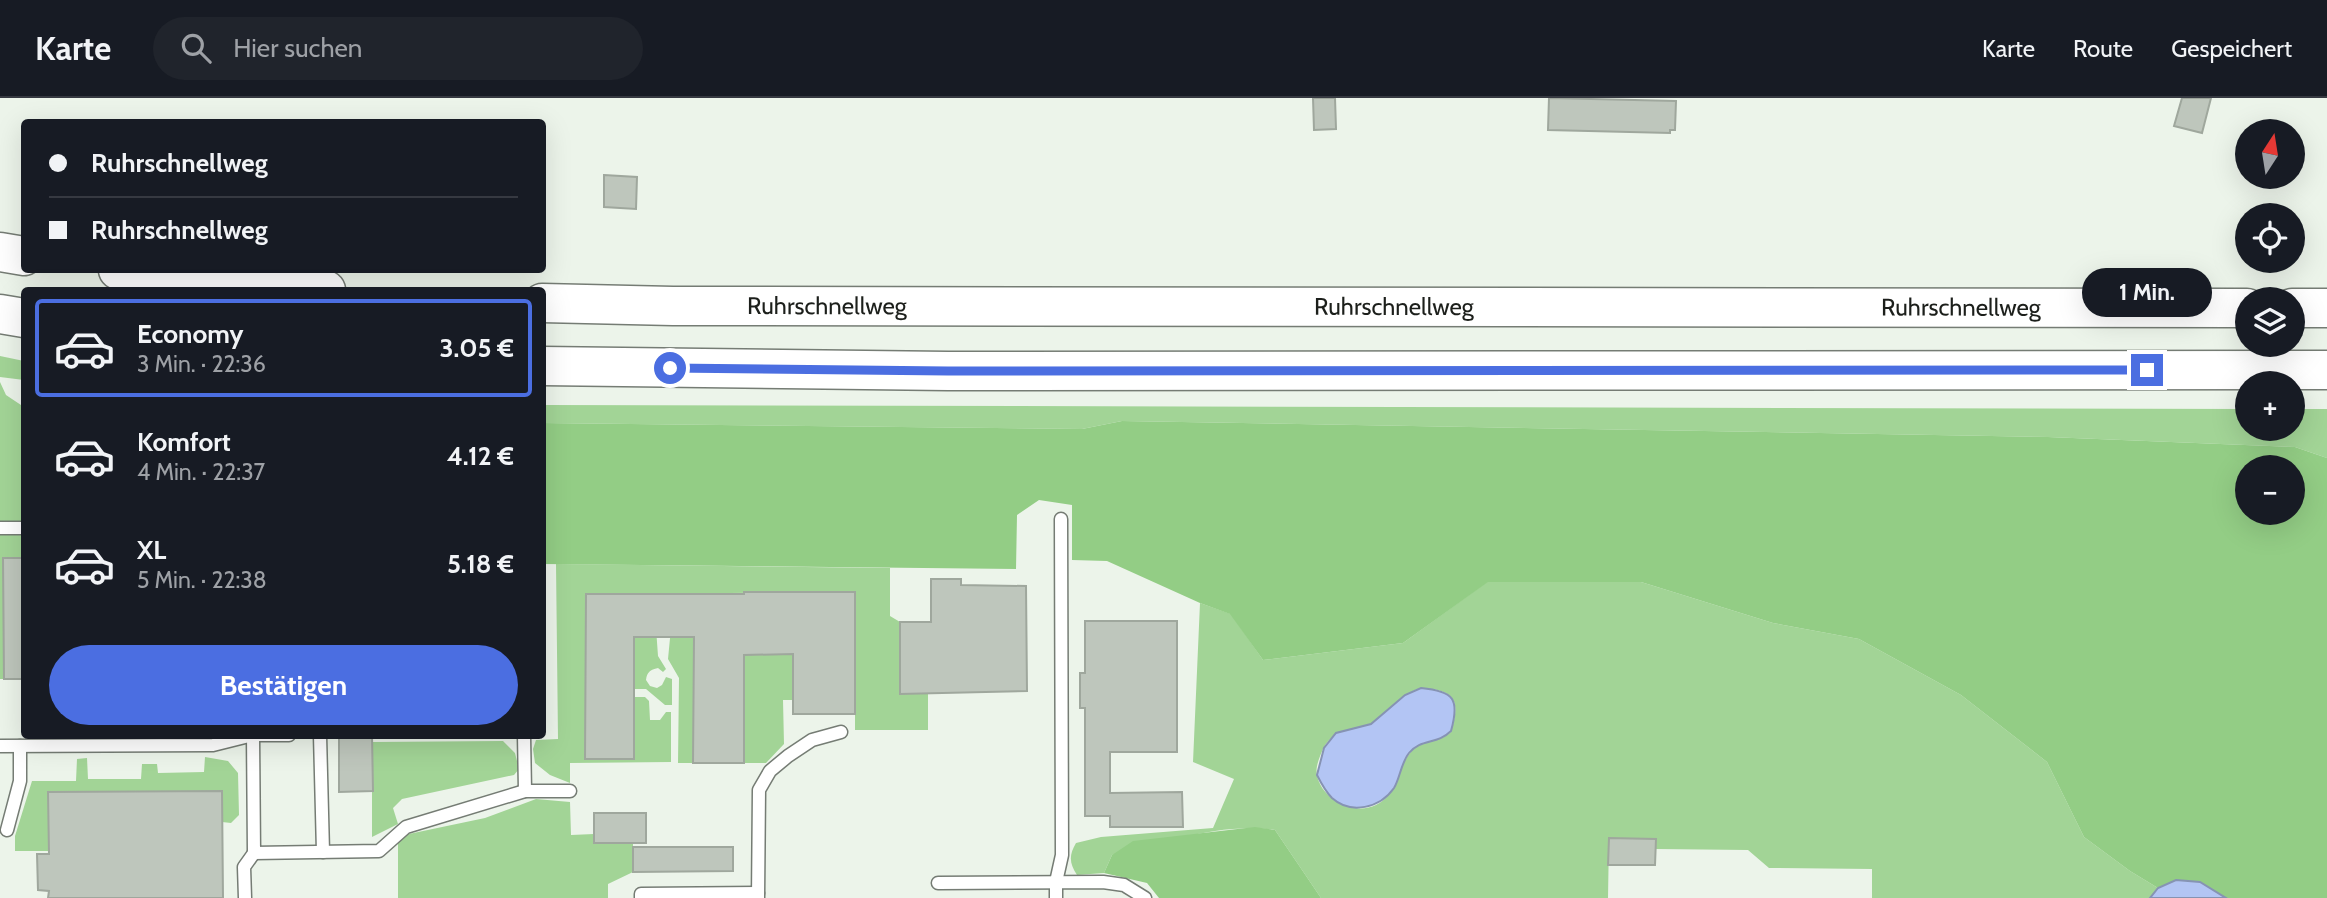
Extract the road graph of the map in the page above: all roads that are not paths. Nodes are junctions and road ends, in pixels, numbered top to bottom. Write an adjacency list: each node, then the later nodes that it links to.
1 (0, 252): 2 (highway)
2 (21, 256)
3 (149, 273): 4 (highway)
4 (295, 287)
5 (546, 303): 6 (highway, Ruhrschnellweg)
6 (2235, 308)
7 (2305, 308): 8 (highway)
8 (2327, 308)
9 (0, 314): 10 (highway)
10 (21, 318)
11 (546, 366): 12 (highway)
12 (2327, 369)
13 (1061, 519): 28 (lane)
14 (0, 528): 15 (lane)
15 (21, 528)
16 (841, 732): 30 (lane)
17 (237, 739): 22 (lane)
18 (253, 739): 27 (lane)
19 (320, 739): 26 (lane)
20 (524, 739): 23 (lane)
21 (0, 746): 22 (lane)
22 (20, 746): 25 (lane)
23 (525, 791): 24 (lane); 26 (lane)
24 (570, 791)
25 (7, 830)
26 (323, 852): 27 (lane)
27 (254, 853): 31 (lane)
28 (1055, 882): 29 (lane); 33 (lane); 34 (lane)
29 (938, 883)
30 (758, 896): 32 (lane)
31 (245, 898)
32 (641, 898)
33 (1056, 898)
34 (1145, 898)

